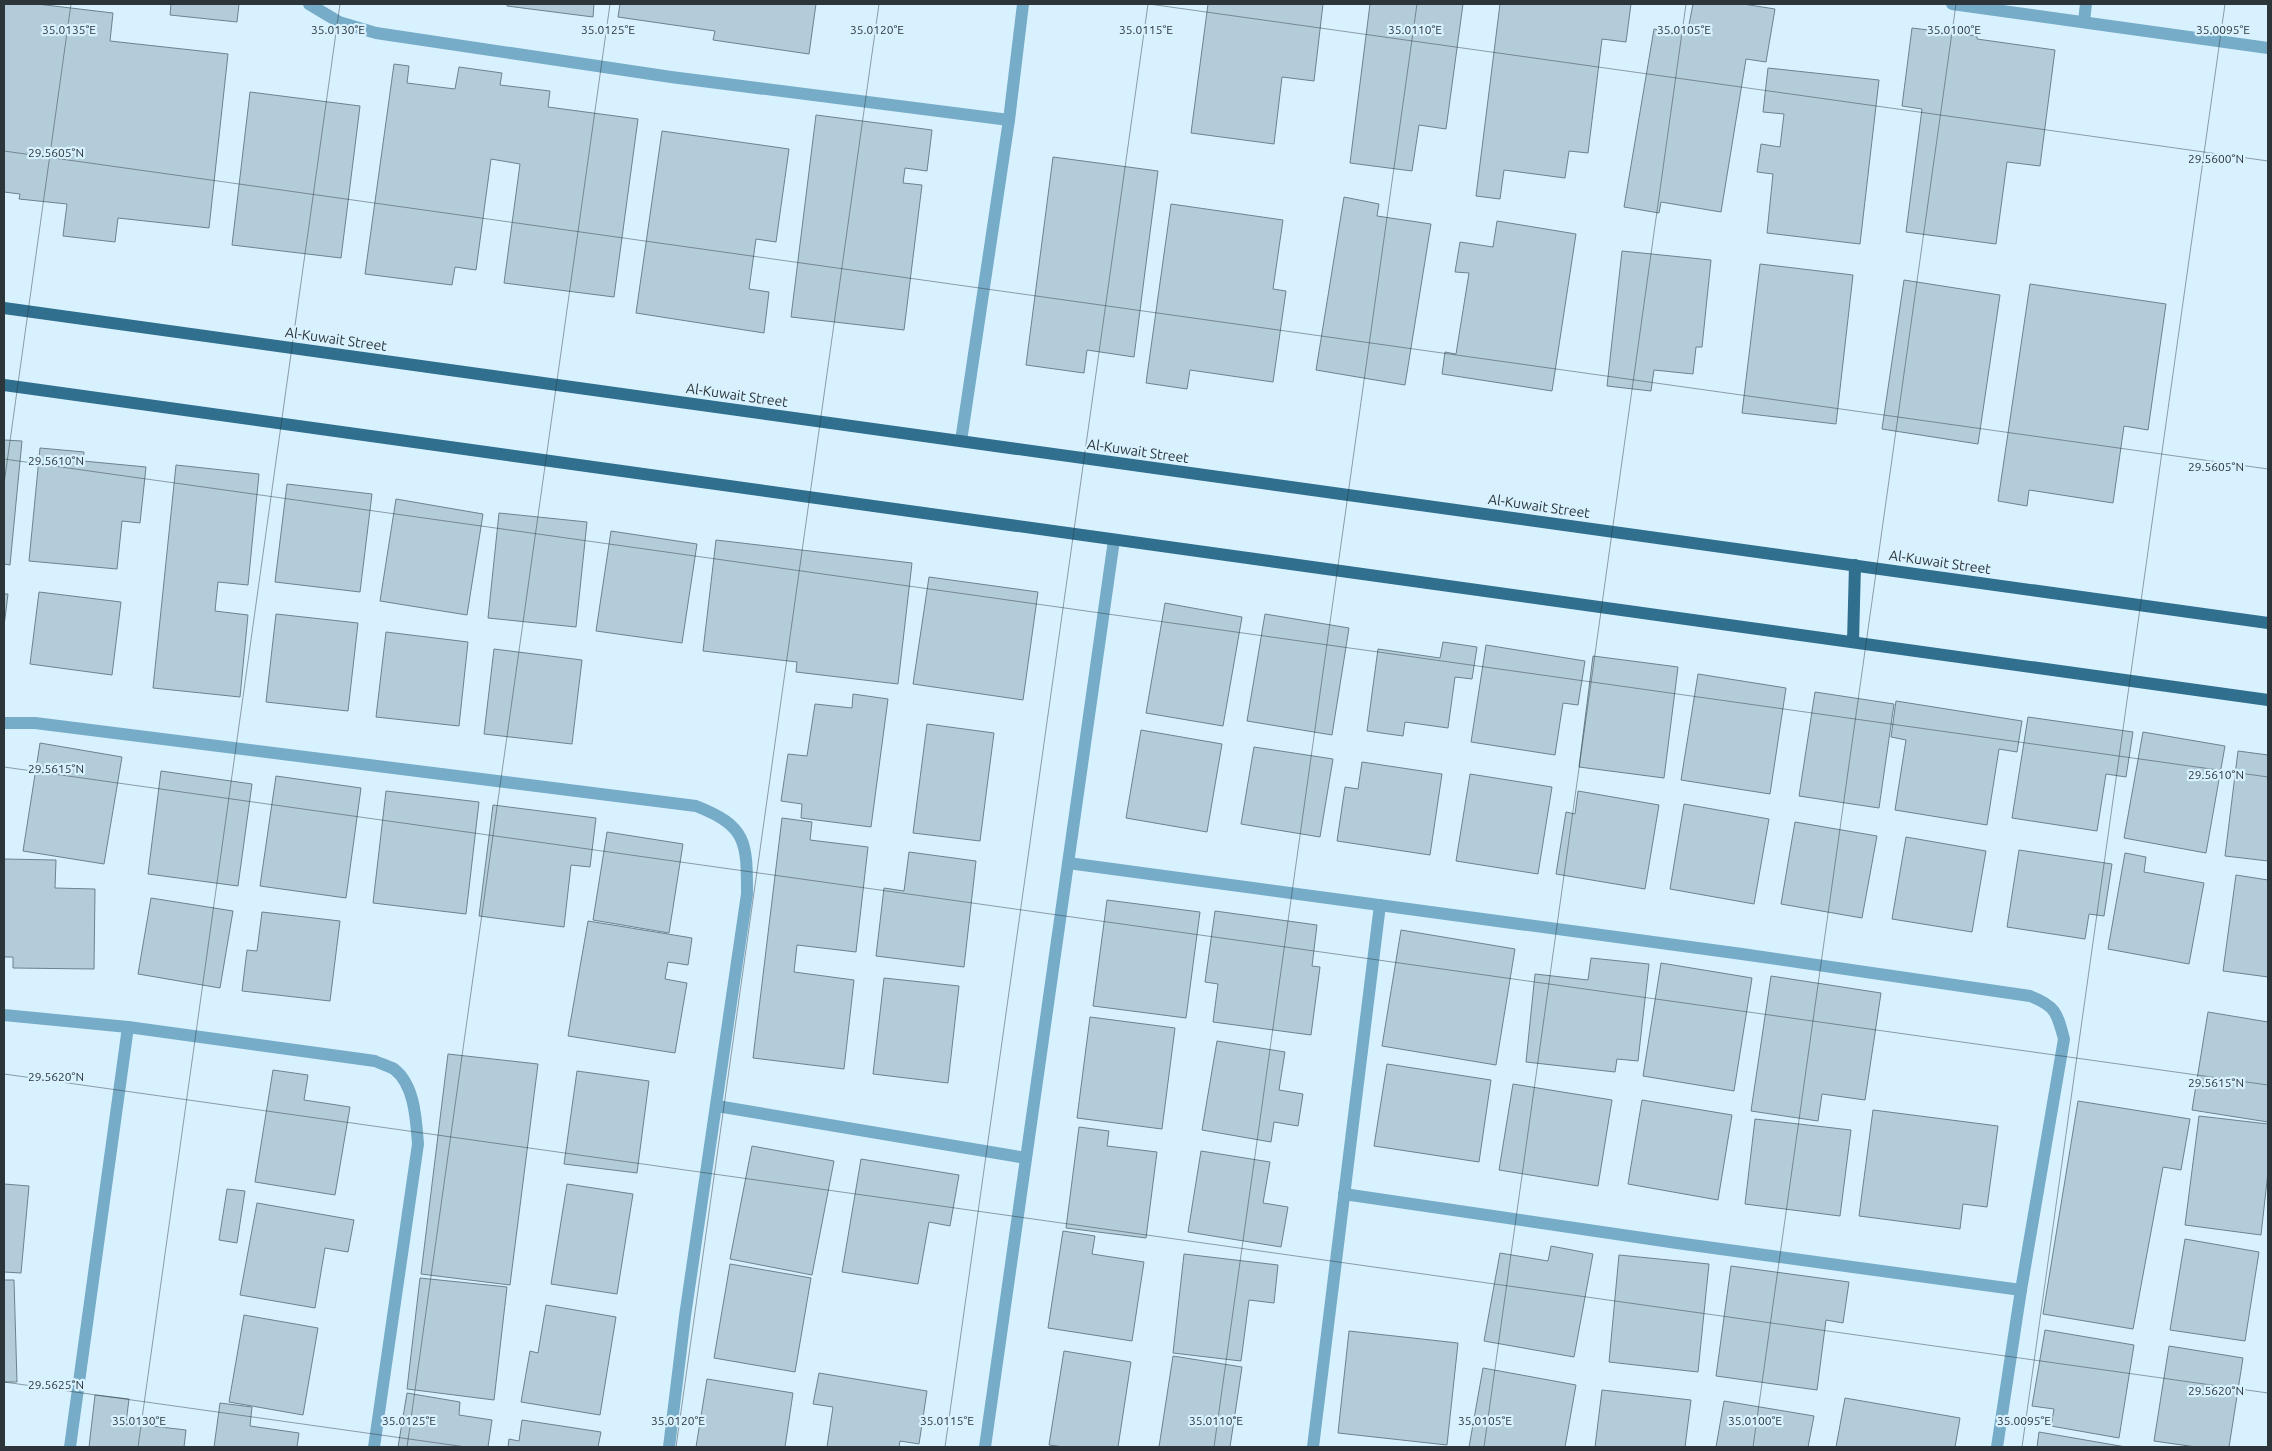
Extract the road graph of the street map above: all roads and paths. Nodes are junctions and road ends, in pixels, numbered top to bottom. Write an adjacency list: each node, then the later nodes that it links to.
1 (309, 4): 7 (street)
2 (1023, 4): 7 (street)
3 (1952, 4): 5 (street)
4 (2086, 4): 5 (street)
5 (2084, 21): 6 (street)
6 (2268, 48)
7 (1009, 120): 10 (street)
8 (4, 308): 10 (main road, Al-Kuwait Street)
9 (4, 385): 11 (main road)
10 (961, 441): 12 (main road, Al-Kuwait Street)
11 (1114, 540): 14 (main road); 17 (street)
12 (1855, 566): 13 (main road, Al-Kuwait Street); 14 (main road)
13 (2268, 623)
14 (1854, 642): 15 (main road)
15 (2268, 700)
16 (4, 723): 21 (street)
17 (1068, 862): 18 (street); 22 (street)
18 (1380, 905): 23 (street); 24 (street)
19 (4, 1015): 20 (street)
20 (128, 1027): 25 (street); 26 (street)
21 (717, 1106): 22 (street); 27 (street)
22 (1026, 1158): 28 (street)
23 (1344, 1194): 24 (street); 29 (street)
24 (2021, 1290): 30 (street)
25 (70, 1447)
26 (374, 1447)
27 (669, 1447)
28 (985, 1447)
29 (1313, 1447)
30 (1997, 1447)

